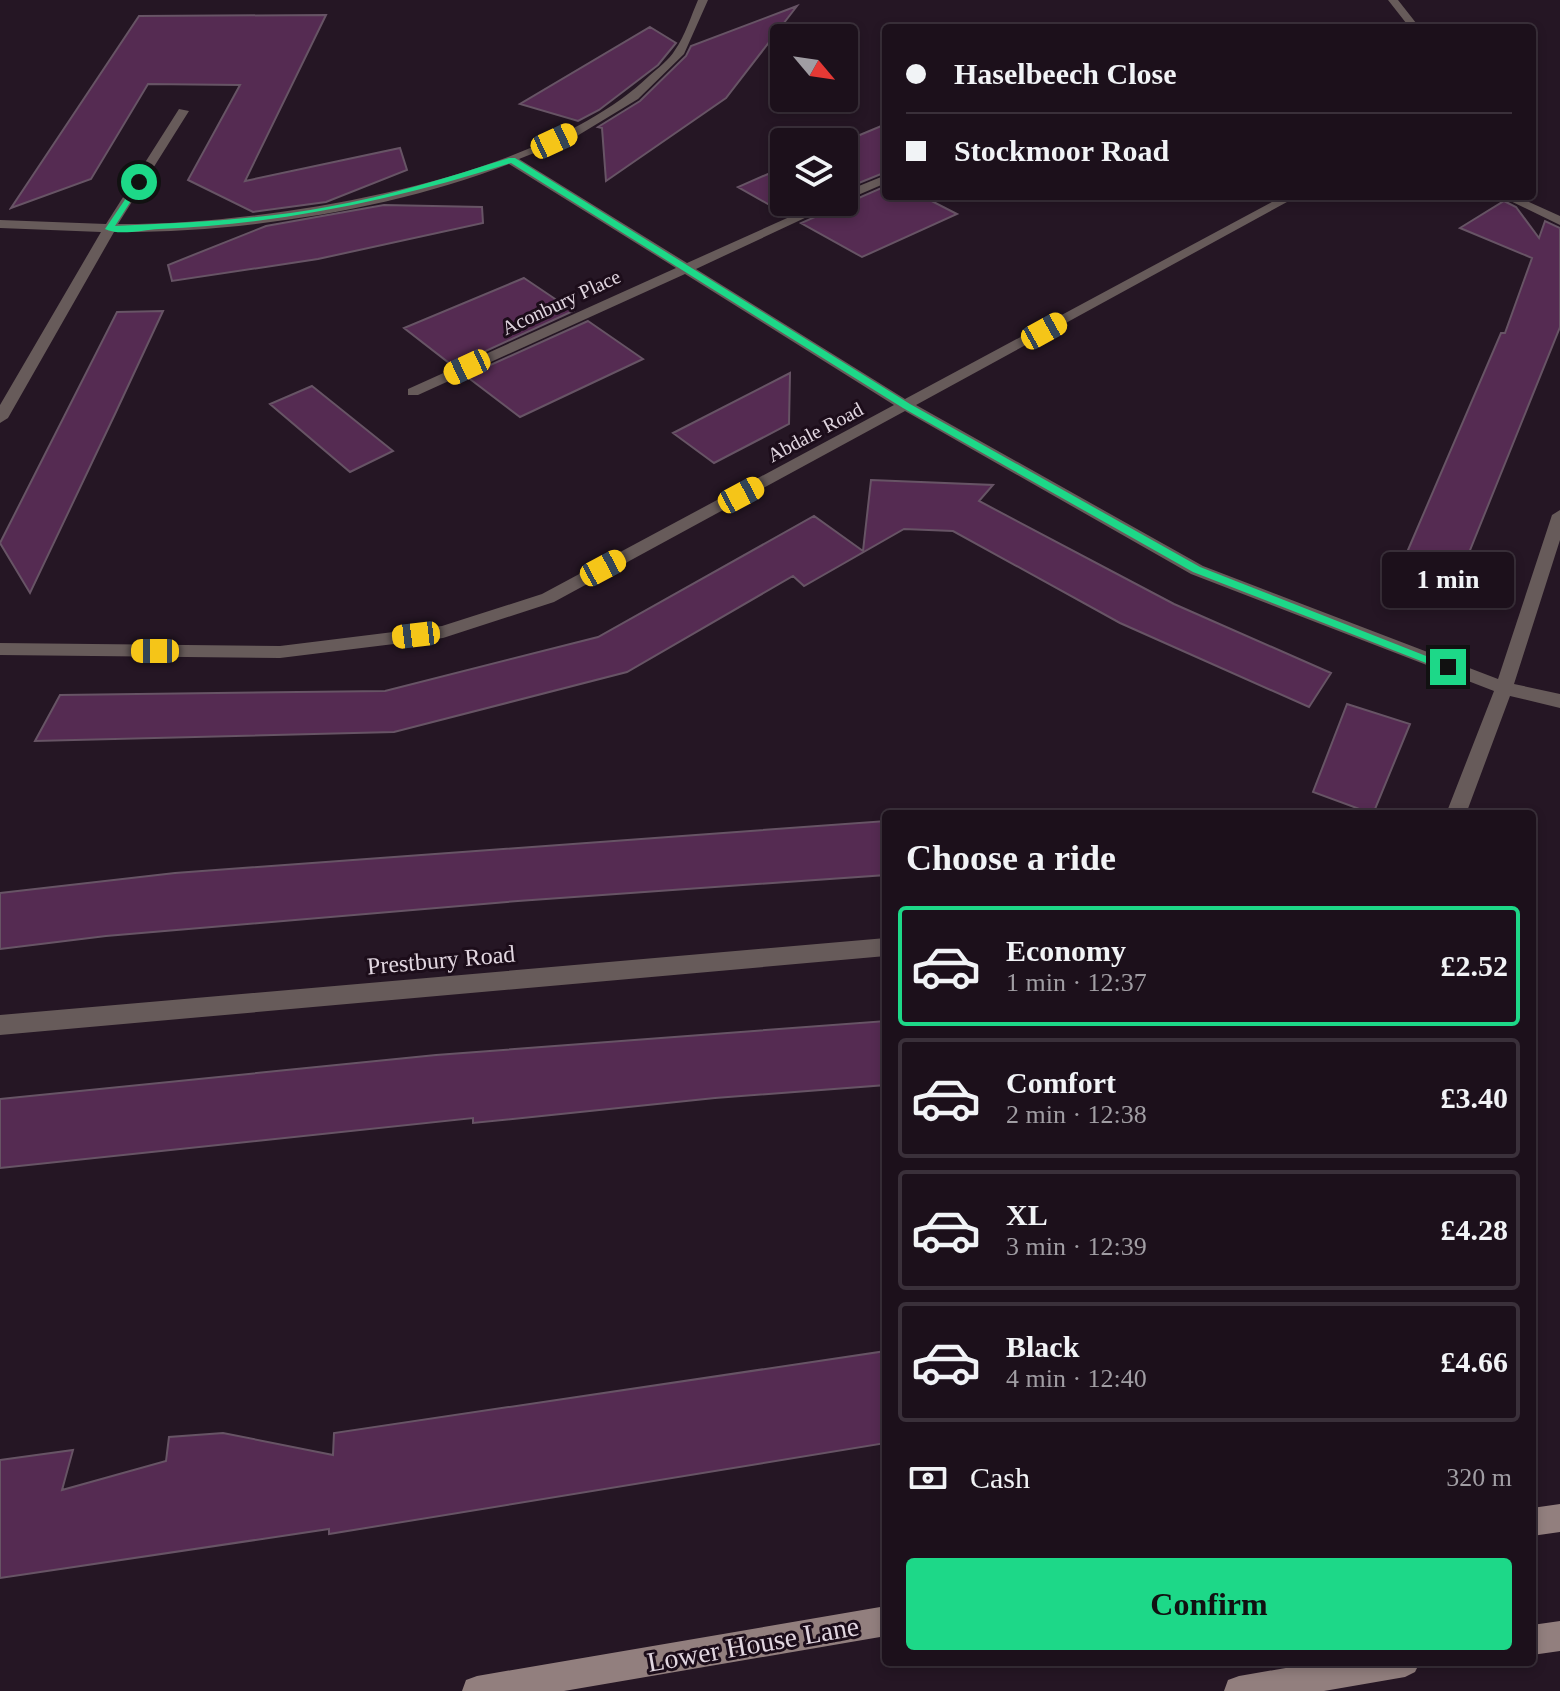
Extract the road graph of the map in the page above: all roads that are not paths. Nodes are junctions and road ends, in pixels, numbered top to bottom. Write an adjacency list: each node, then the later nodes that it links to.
1 (703, 0): 5 (street)
2 (1393, 0): 3 (street)
3 (1412, 24)
4 (183, 111): 13 (street)
5 (512, 160): 13 (street); 14 (street)
6 (882, 181): 7 (street)
7 (858, 191)
8 (1285, 200): 16 (street, Abdale Road)
9 (1515, 200): 11 (street)
10 (801, 216): 14 (street, Aconbury Place)
11 (1560, 221)
12 (0, 224): 13 (street)
13 (109, 229): 17 (street)
14 (682, 268): 15 (street, Aconbury Place); 16 (street)
15 (413, 392)
16 (906, 406): 19 (street, Abdale Road); 20 (street)
17 (0, 418)
18 (1560, 515): 20 (street)
19 (0, 649)
20 (1504, 688): 21 (street); 22 (street)
21 (1560, 701)
22 (1458, 810)
23 (882, 947): 24 (street, Prestbury Road)
24 (0, 1025)
25 (1560, 1518): 26 (street)
26 (1536, 1521)
27 (882, 1622): 31 (street, Lower House Lane)
28 (1560, 1636): 29 (street)
29 (1536, 1639)
30 (1382, 1666): 32 (street)
31 (477, 1691)
32 (1239, 1691)

